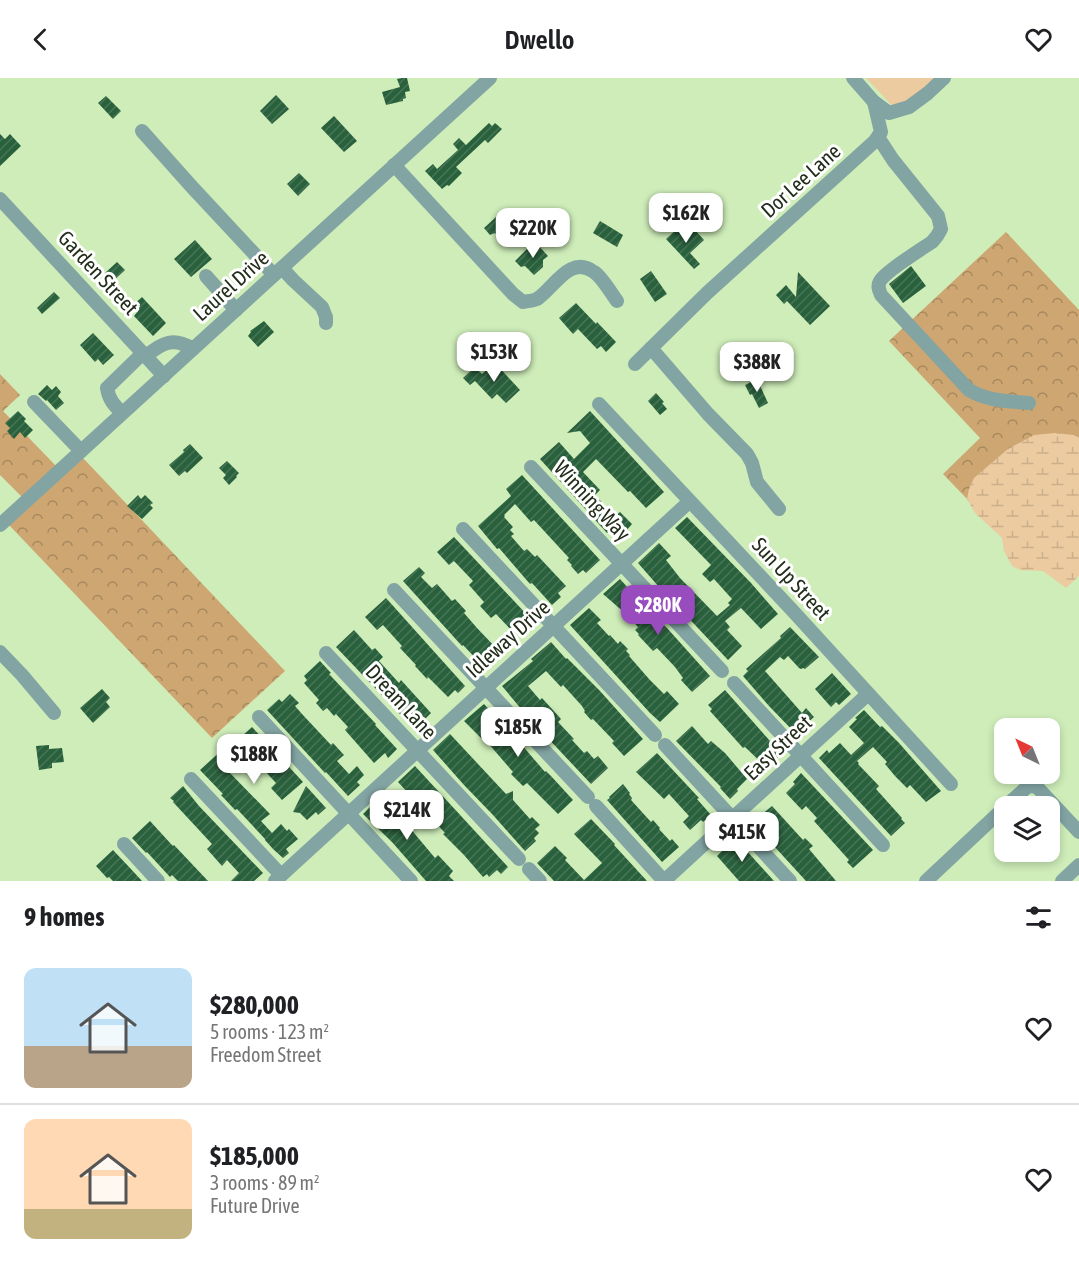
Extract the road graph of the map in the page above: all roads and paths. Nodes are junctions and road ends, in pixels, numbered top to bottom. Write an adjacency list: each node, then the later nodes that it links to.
1 (490, 78): 7 (street, Laurel Drive)
2 (854, 78): 4 (street)
3 (944, 78): 4 (street)
4 (874, 102): 6 (street)
5 (142, 131): 9 (street)
6 (878, 137): 14 (street, Dor Lee Lane); 20 (street)
7 (394, 165): 9 (street, Laurel Drive); 11 (street)
8 (0, 199): 16 (street, Garden Street)
9 (278, 272): 12 (street, Laurel Drive); 13 (street)
10 (206, 276): 12 (street)
11 (617, 301)
12 (236, 310): 15 (street, Laurel Drive)
13 (326, 323)
14 (651, 348): 17 (street, Dor Lee Lane); 26 (street)
15 (193, 349): 16 (street); 18 (street, Laurel Drive)
16 (145, 354): 18 (street, Garden Street); 22 (street)
17 (635, 364)
18 (164, 375): 22 (street, Laurel Drive)
19 (34, 402): 23 (street)
20 (1029, 403)
21 (599, 404): 25 (street, Sun Up Street)
22 (122, 414): 23 (street, Laurel Drive)
23 (81, 451): 27 (street, Laurel Drive)
24 (531, 467): 29 (street, Winning Way)
25 (689, 502): 29 (street, Idleway Drive); 37 (street, Sun Up Street)
26 (779, 509)
27 (0, 525)
28 (463, 529): 31 (street)
29 (622, 563): 31 (street, Idleway Drive); 34 (street, Winning Way)
30 (394, 590): 36 (street)
31 (554, 626): 36 (street, Idleway Drive); 49 (street)
32 (0, 652): 38 (street)
33 (326, 653): 40 (street, Dream Lane)
34 (722, 671)
35 (734, 683): 41 (street)
36 (486, 688): 40 (street, Idleway Drive); 58 (street)
37 (868, 694): 41 (street, Easy Street); 43 (street, Sun Up Street)
38 (54, 713)
39 (259, 717): 47 (street)
40 (418, 751): 47 (street, Idleway Drive); 57 (street, Dream Lane)
41 (801, 756): 49 (street, Easy Street); 52 (street)
42 (191, 779): 54 (street)
43 (951, 784)
44 (1017, 796): 45 (street)
45 (1045, 796)
46 (1060, 812): 50 (street)
47 (349, 814): 54 (street, Idleway Drive); 56 (street)
48 (994, 817): 60 (street)
49 (733, 818): 58 (street, Easy Street); 59 (street)
50 (1079, 832)
51 (124, 844): 55 (street)
52 (883, 845)
53 (1079, 865): 61 (street)
54 (278, 878)
55 (158, 881)
56 (411, 881)
57 (540, 881)
58 (664, 881)
59 (790, 881)
60 (926, 881)
61 (1062, 881)

